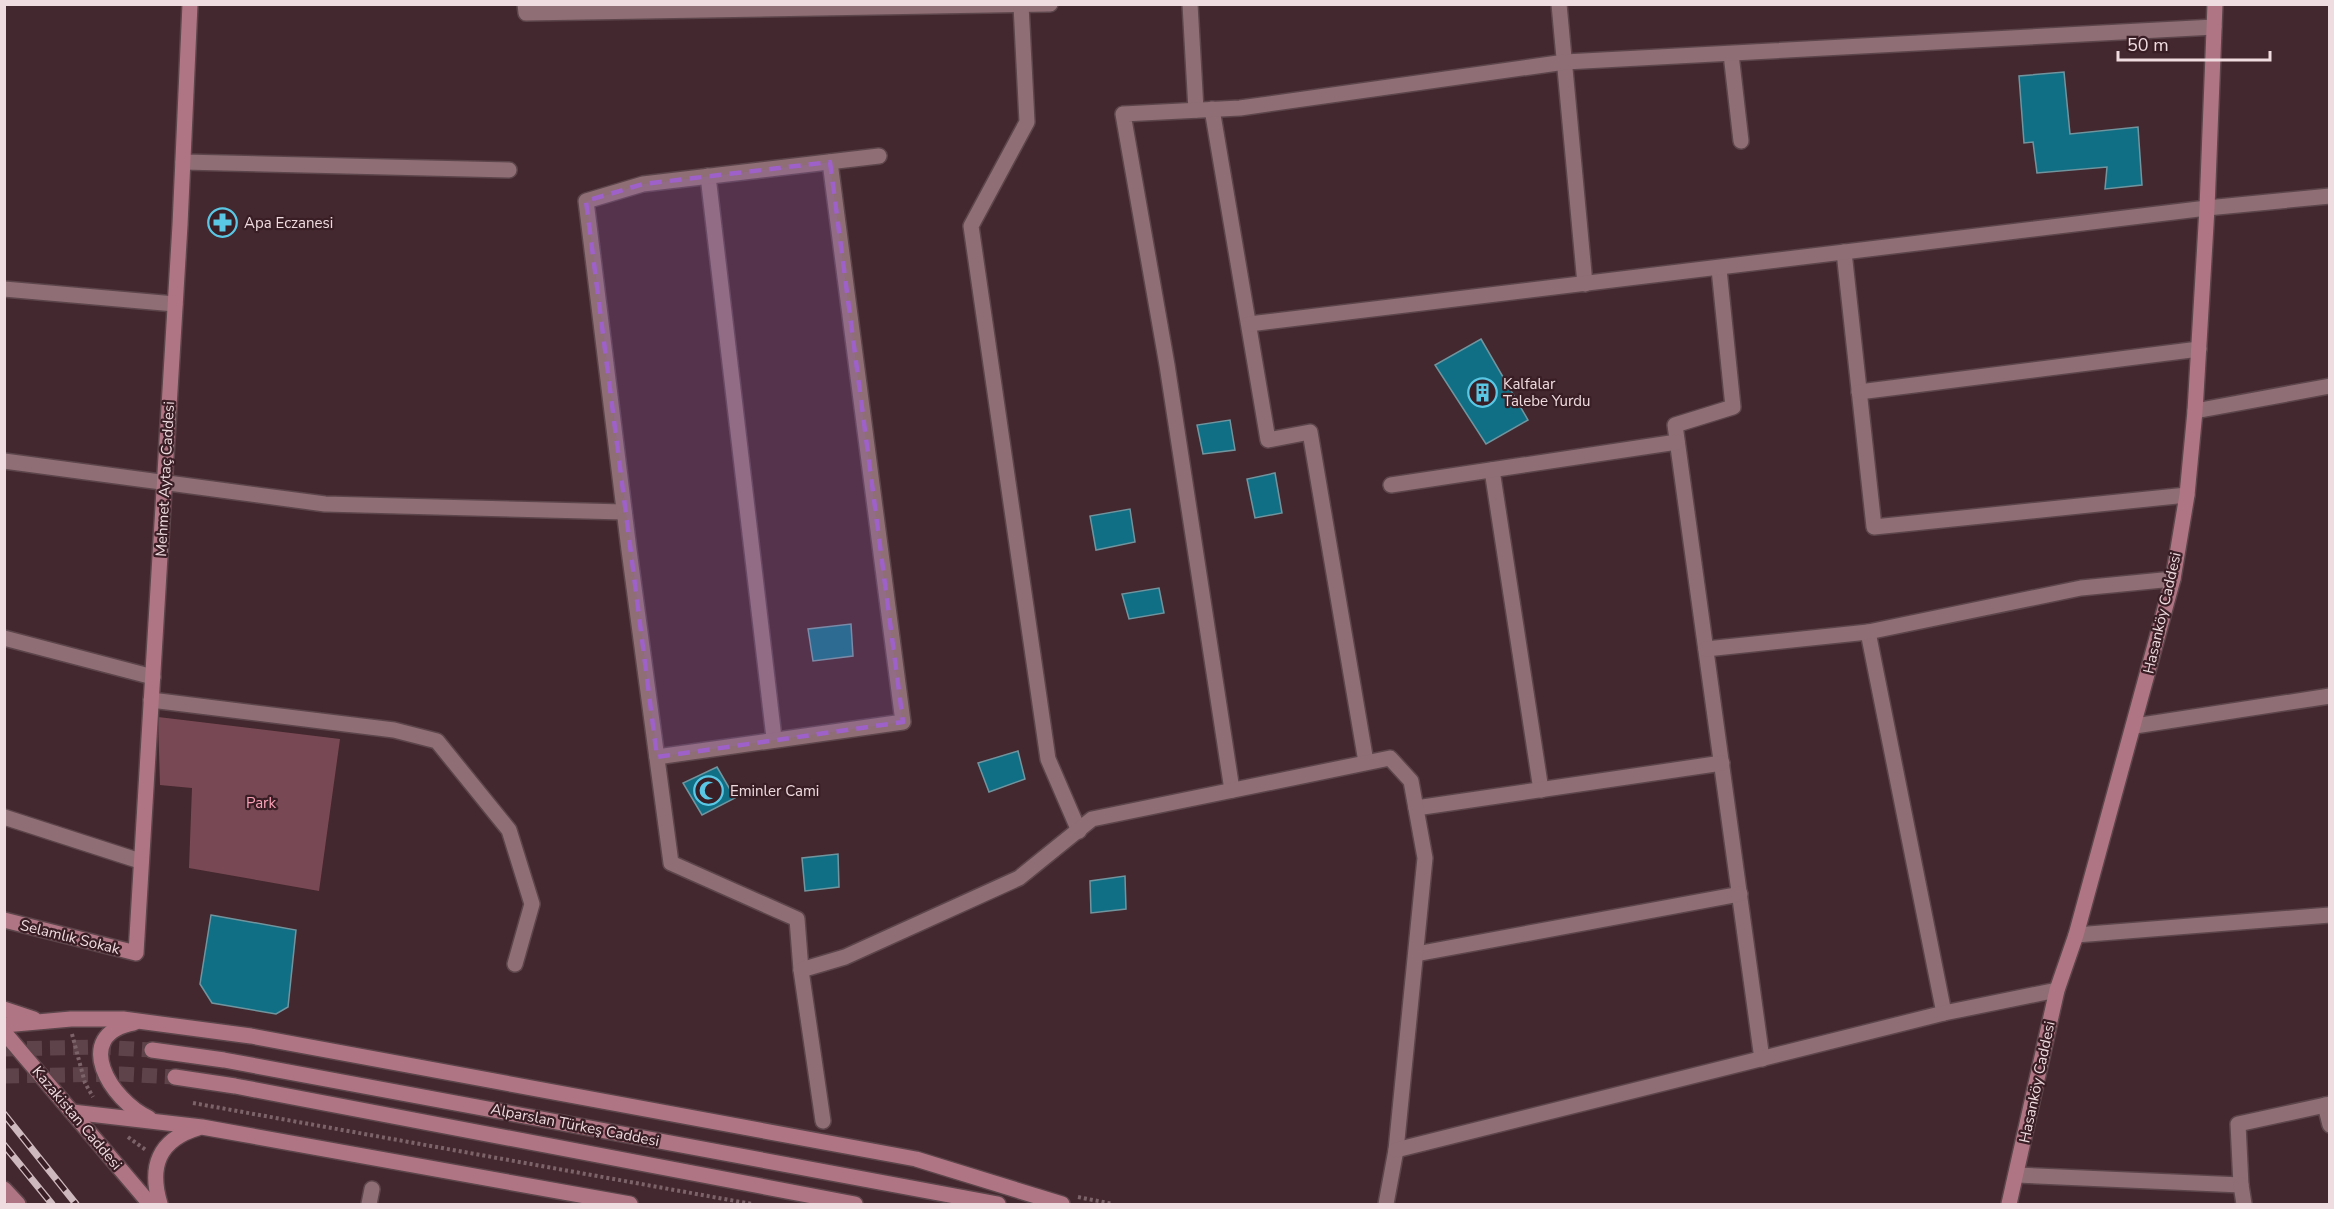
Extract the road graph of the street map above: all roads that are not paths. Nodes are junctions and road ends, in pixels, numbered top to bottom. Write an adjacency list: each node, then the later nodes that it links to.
1 (190, 4): 15 (main road, Mehmet Aytaç Caddesi)
2 (525, 4): 8 (street)
3 (1050, 4): 7 (street)
4 (1190, 4): 12 (street)
5 (1559, 4): 11 (street)
6 (2215, 4): 9 (main road, Hasanköy Caddesi)
7 (1021, 5): 8 (street); 54 (street)
8 (886, 6)
9 (2214, 27): 10 (street); 20 (main road, Hasanköy Caddesi)
10 (1731, 54): 11 (street); 13 (street)
11 (1565, 62): 12 (street); 23 (street)
12 (1204, 109): 26 (street); 50 (street)
13 (1741, 141)
14 (879, 156): 16 (street)
15 (183, 162): 17 (street); 25 (main road, Mehmet Aytaç Caddesi)
16 (830, 162): 18 (street); 46 (street)
17 (509, 170)
18 (708, 176): 37 (street); 46 (street)
19 (2330, 196): 20 (street)
20 (2207, 208): 21 (street); 27 (main road, Hasanköy Caddesi)
21 (1844, 252): 22 (street); 29 (street)
22 (1719, 269): 23 (street); 31 (street)
23 (1585, 284): 26 (street)
24 (4, 289): 25 (street)
25 (175, 304): 34 (main road, Mehmet Aytaç Caddesi)
26 (1249, 324): 48 (street)
27 (2199, 350): 29 (street); 30 (main road, Hasanköy Caddesi)
28 (2330, 386): 30 (street)
29 (1859, 392): 36 (street)
30 (2196, 411): 36 (main road, Hasanköy Caddesi)
31 (1677, 442): 33 (street); 41 (street)
32 (4, 461): 34 (street)
33 (1492, 470): 35 (street); 51 (street)
34 (165, 483): 37 (street); 42 (main road, Mehmet Aytaç Caddesi)
35 (1391, 485)
36 (2187, 495): 38 (main road, Hasanköy Caddesi)
37 (624, 512): 47 (street)
38 (2173, 579): 39 (street); 45 (main road, Hasanköy Caddesi)
39 (1868, 632): 41 (street); 66 (street)
40 (4, 638): 42 (street)
41 (1706, 649): 49 (street)
42 (153, 677): 44 (main road, Mehmet Aytaç Caddesi)
43 (2330, 696): 45 (street)
44 (151, 700): 55 (main road, Mehmet Aytaç Caddesi); 62 (street)
45 (2135, 726): 59 (main road, Hasanköy Caddesi)
46 (774, 738): 47 (street)
47 (657, 757): 63 (street)
48 (1366, 762): 50 (street); 52 (street)
49 (1722, 763): 51 (street); 56 (street)
50 (1232, 790): 54 (street)
51 (1541, 790): 52 (street)
52 (1416, 808): 61 (street)
53 (4, 817): 55 (street)
54 (1079, 831): 63 (street)
55 (140, 861): 60 (main road, Mehmet Aytaç Caddesi)
56 (1740, 894): 61 (street); 72 (street)
57 (2330, 915): 59 (street)
58 (4, 920): 60 (main road, Selamlık Sokak)
59 (2076, 935): 64 (main road, Hasanköy Caddesi)
60 (136, 953)
61 (1416, 954): 80 (street)
62 (514, 964)
63 (801, 970): 77 (street)
64 (2057, 990): 66 (street); 81 (main road, Hasanköy Caddesi)
65 (4, 1009): 67 (main road)
66 (1944, 1013): 72 (street)
67 (45, 1021): 68 (main road); 69 (main road)
68 (143, 1021): 76 (main road); 92 (main road)
69 (4, 1025)
70 (4, 1032): 75 (main road, Kazakistan Caddesi)
71 (152, 1050): 91 (main road, Alparslan Türkeş Caddesi)
72 (1762, 1059): 80 (street)
73 (175, 1077): 90 (main road, Alparslan Türkeş Caddesi)
74 (2327, 1104): 78 (street); 82 (street)
75 (72, 1112): 76 (main road); 86 (main road, Kazakistan Caddesi)
76 (154, 1121): 79 (main road)
77 (823, 1121)
78 (2330, 1125)
79 (202, 1127): 87 (main road); 89 (main road)
80 (1396, 1150): 93 (street)
81 (2017, 1175): 82 (street); 94 (main road, Hasanköy Caddesi)
82 (2241, 1185): 95 (street)
83 (372, 1188): 88 (street)
84 (4, 1189): 85 (main road)
85 (18, 1204)
86 (150, 1204)
87 (160, 1204)
88 (369, 1204)
89 (630, 1204)
90 (855, 1204)
91 (998, 1204)
92 (1062, 1204)
93 (1386, 1204)
94 (2009, 1204)
95 (2244, 1204)

